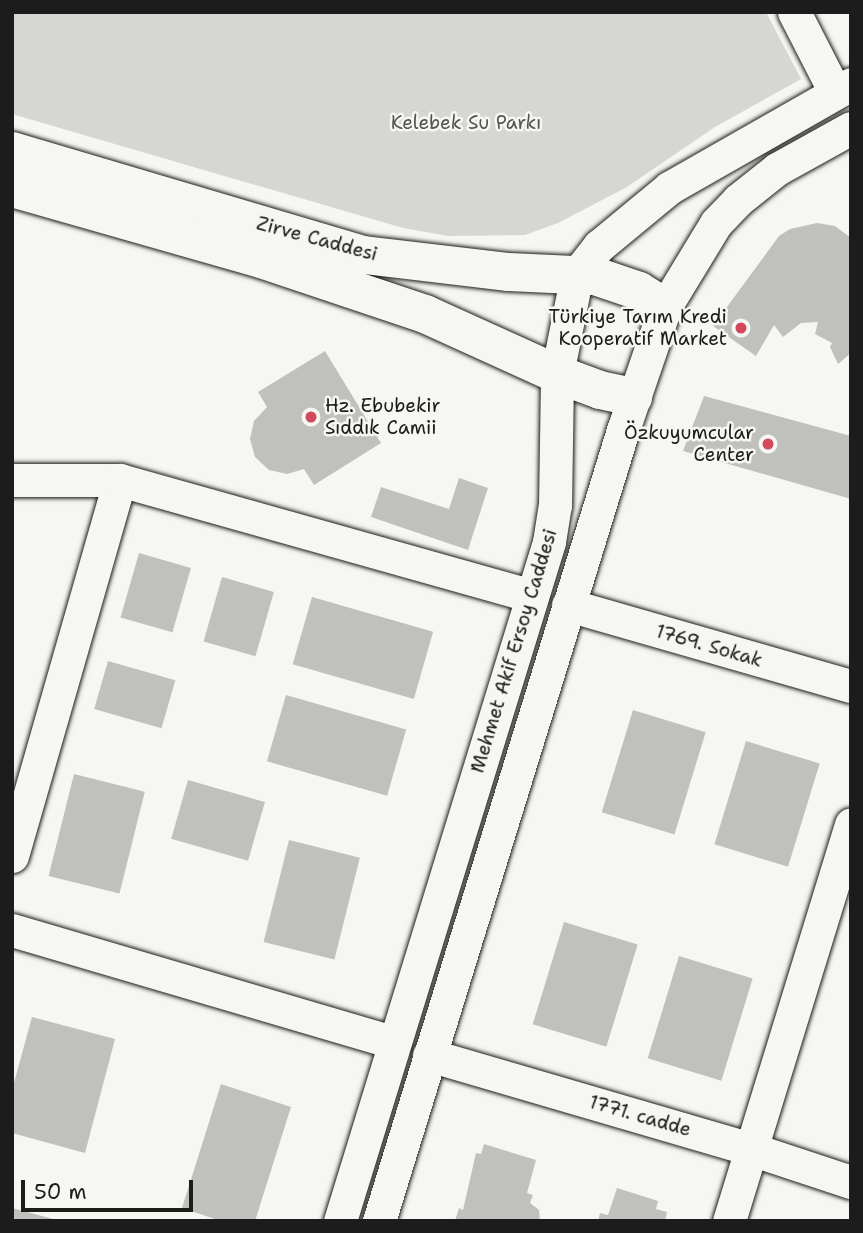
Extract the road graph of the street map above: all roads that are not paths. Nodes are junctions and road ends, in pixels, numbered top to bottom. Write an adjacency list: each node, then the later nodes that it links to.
1 (794, 12): 2 (street)
2 (843, 88): 6 (street, Mehmet Akif Ersoy Caddesi)
3 (851, 128): 7 (street, Mehmet Akif Ersoy Caddesi)
4 (12, 151): 6 (main road, Zirve Caddesi)
5 (12, 188): 8 (main road, Zirve Caddesi)
6 (577, 274): 7 (main road, Zirve Caddesi); 8 (street, Mehmet Akif Ersoy Caddesi)
7 (665, 307): 9 (street, Mehmet Akif Ersoy Caddesi)
8 (557, 374): 9 (main road, Zirve Caddesi); 12 (street, Mehmet Akif Ersoy Caddesi)
9 (633, 397): 13 (street, Mehmet Akif Ersoy Caddesi)
10 (12, 480): 11 (street)
11 (120, 480): 12 (street); 16 (street)
12 (532, 596): 18 (street, Mehmet Akif Ersoy Caddesi)
13 (568, 606): 14 (street, 1769. Sokak); 19 (street, Mehmet Akif Ersoy Caddesi)
14 (851, 686)
15 (849, 833): 20 (street)
16 (12, 856)
17 (12, 930): 18 (street)
18 (393, 1042): 22 (street, Mehmet Akif Ersoy Caddesi)
19 (429, 1055): 20 (street, 1771. cadde); 23 (street, Mehmet Akif Ersoy Caddesi)
20 (751, 1149): 21 (street, 1771. cadde); 24 (street)
21 (851, 1182)
22 (340, 1221)
23 (379, 1221)
24 (729, 1221)

